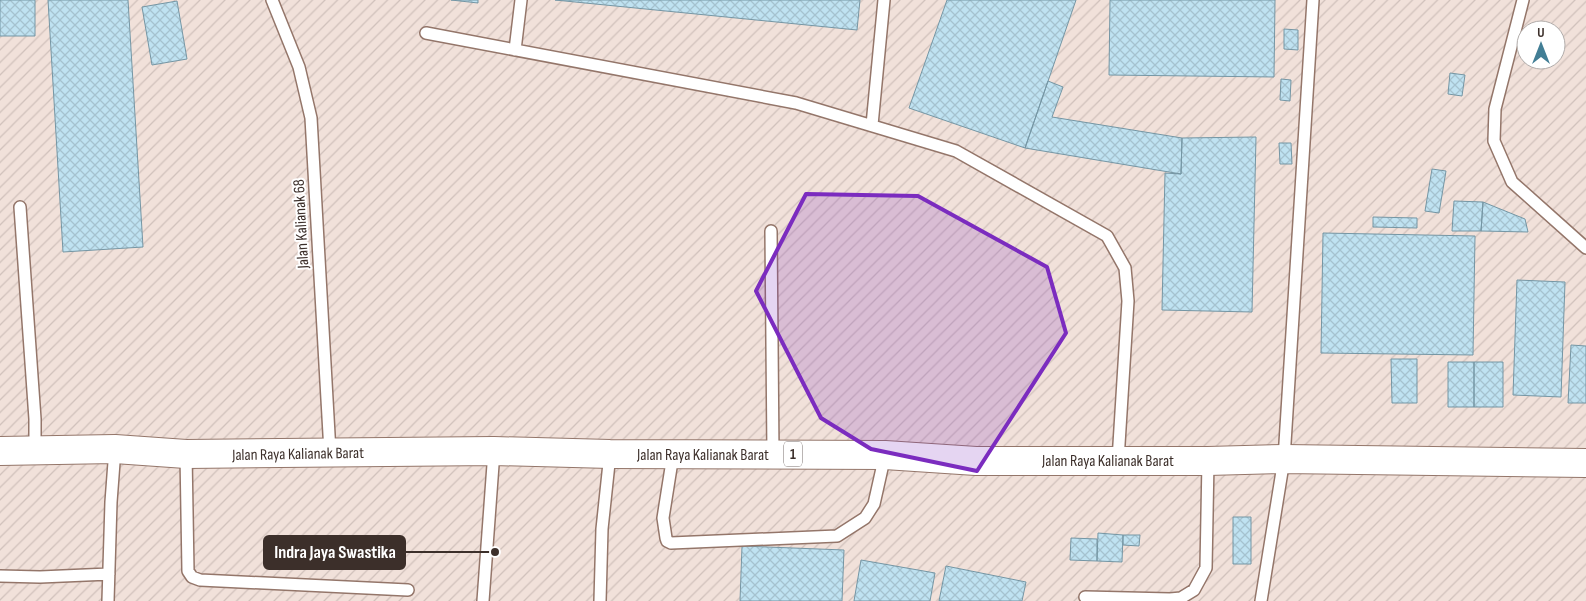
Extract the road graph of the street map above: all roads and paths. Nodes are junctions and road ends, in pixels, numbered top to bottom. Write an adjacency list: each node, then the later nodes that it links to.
1 (272, 0): 16 (lane, Jalan Kalianak 68)
2 (522, 0): 7 (lane)
3 (884, 0): 8 (lane)
4 (1313, 0): 22 (lane)
5 (1523, 0): 11 (lane)
6 (426, 34): 7 (lane)
7 (515, 50): 8 (lane)
8 (872, 125): 23 (lane)
9 (20, 207): 15 (lane)
10 (771, 231): 20 (lane)
11 (1586, 248)
12 (115, 449): 15 (highway, Jalan Raya Kalianak Barat / 1); 17 (highway, Jalan Raya Kalianak Barat / 1); 26 (lane)
13 (494, 450): 16 (highway, Jalan Raya Kalianak Barat / 1); 18 (highway, Jalan Raya Kalianak Barat / 1); 31 (lane)
14 (0, 451): 15 (highway, Jalan Raya Kalianak Barat / 1)
15 (35, 451)
16 (330, 452): 17 (highway, Jalan Raya Kalianak Barat / 1)
17 (186, 454): 28 (lane)
18 (610, 454): 19 (highway, Jalan Raya Kalianak Barat / 1); 32 (lane)
19 (673, 454): 20 (highway, Jalan Raya Kalianak Barat / 1); 21 (lane)
20 (773, 454): 21 (highway, Jalan Raya Kalianak Barat / 1)
21 (885, 455): 23 (highway, Jalan Raya Kalianak Barat / 1)
22 (1284, 459): 24 (highway, Jalan Raya Kalianak Barat / 1); 25 (highway, Jalan Raya Kalianak Barat / 1); 33 (lane)
23 (1118, 460): 24 (highway, Jalan Raya Kalianak Barat / 1)
24 (1208, 461): 29 (lane)
25 (1586, 464)
26 (109, 574): 27 (lane); 30 (lane)
27 (0, 576)
28 (408, 590)
29 (1085, 597)
30 (108, 601)
31 (483, 601)
32 (600, 601)
33 (1261, 601)

